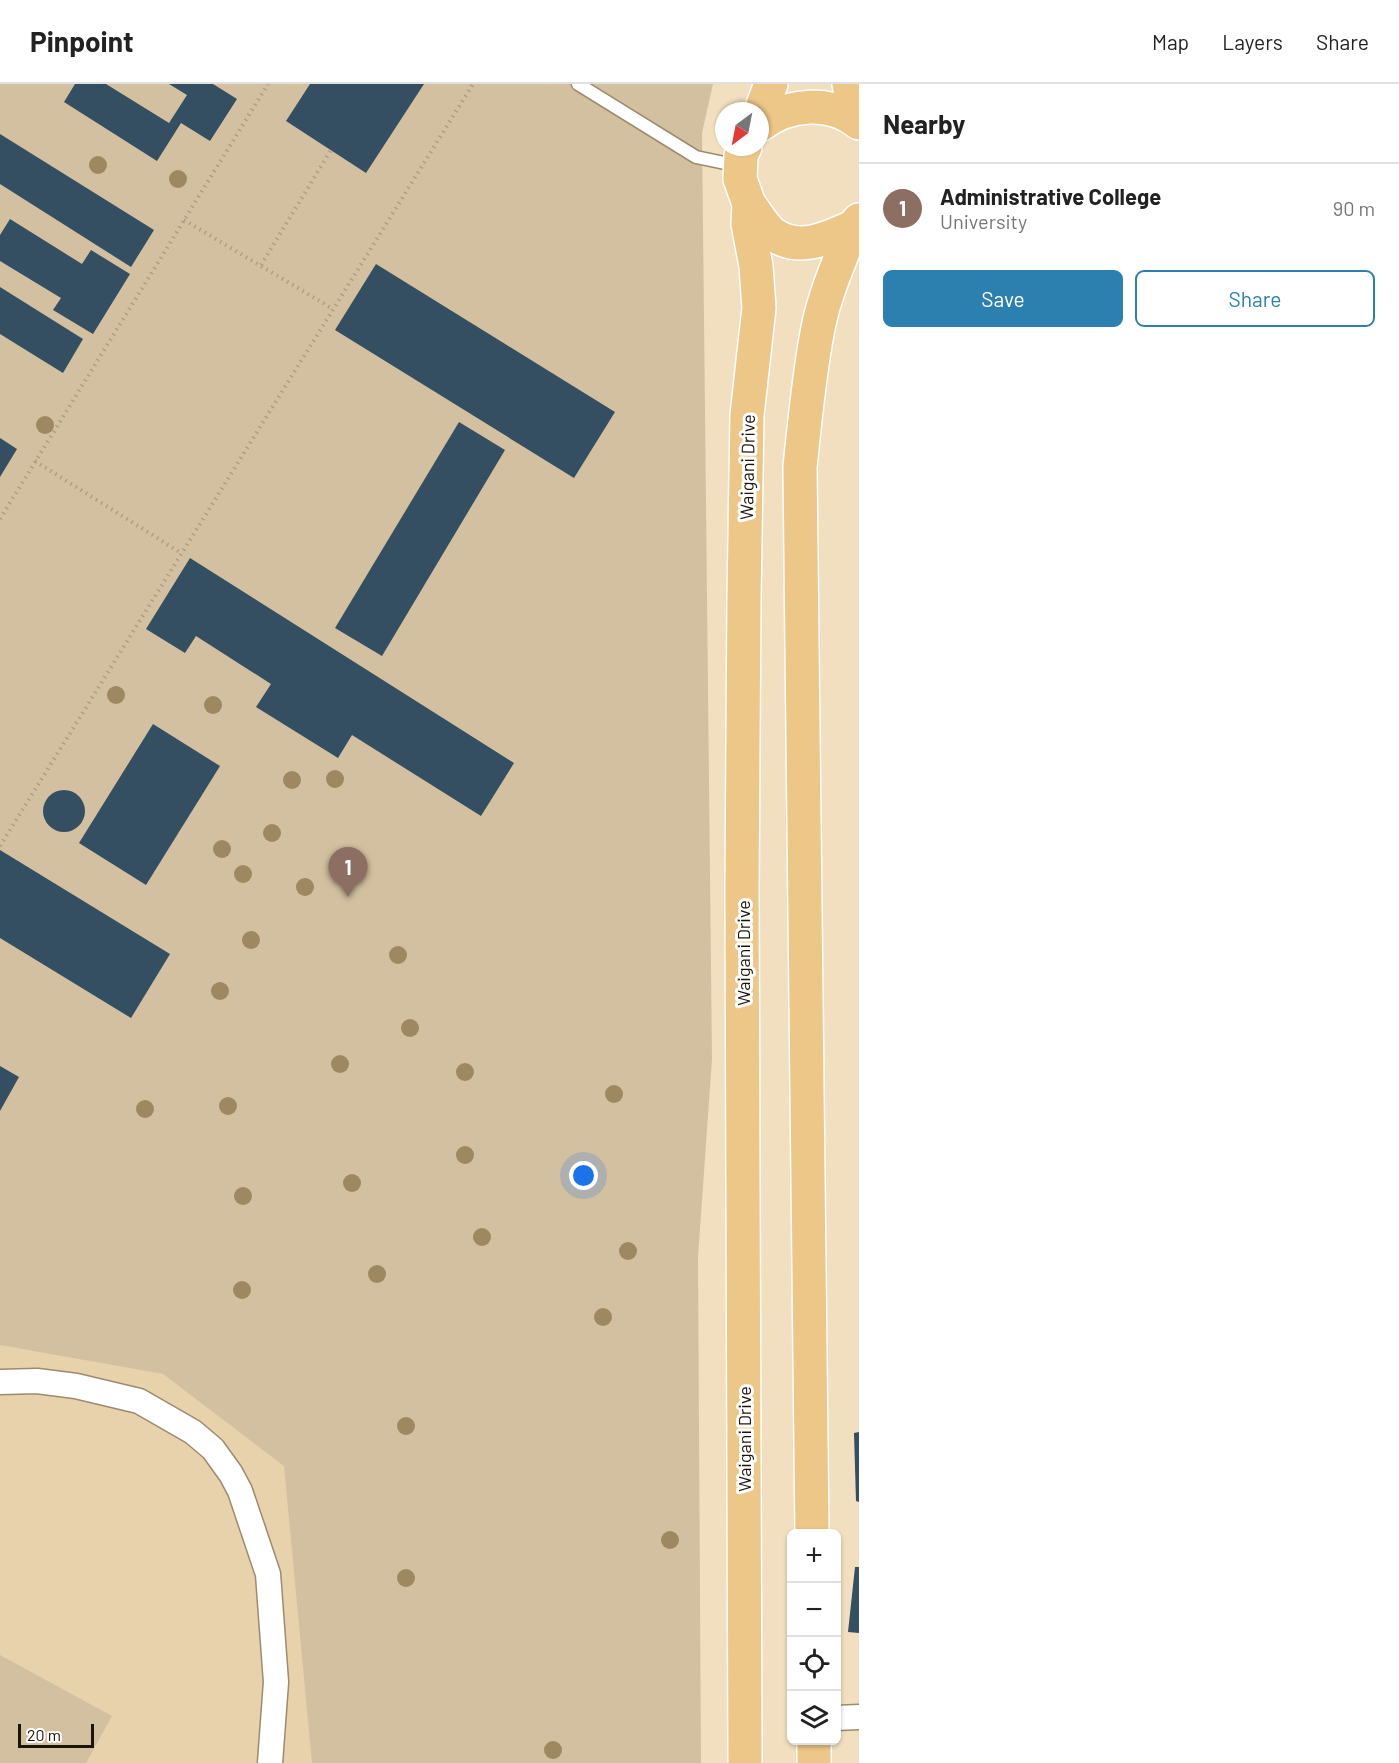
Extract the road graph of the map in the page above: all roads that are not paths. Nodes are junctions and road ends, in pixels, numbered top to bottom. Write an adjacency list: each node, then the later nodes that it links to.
1 (578, 84): 8 (lane)
2 (771, 84): 4 (highway)
3 (849, 84): 5 (highway)
4 (764, 102)
5 (859, 111)
6 (769, 118): 7 (highway)
7 (859, 123)
8 (742, 157): 9 (highway, Waigani Drive)
9 (749, 204): 10 (highway); 17 (highway, Waigani Drive)
10 (857, 224): 12 (highway)
11 (0, 1382): 16 (street)
12 (812, 1529)
13 (859, 1717): 14 (street)
14 (841, 1718)
15 (814, 1745): 18 (highway)
16 (270, 1763)
17 (745, 1763)
18 (814, 1763)

